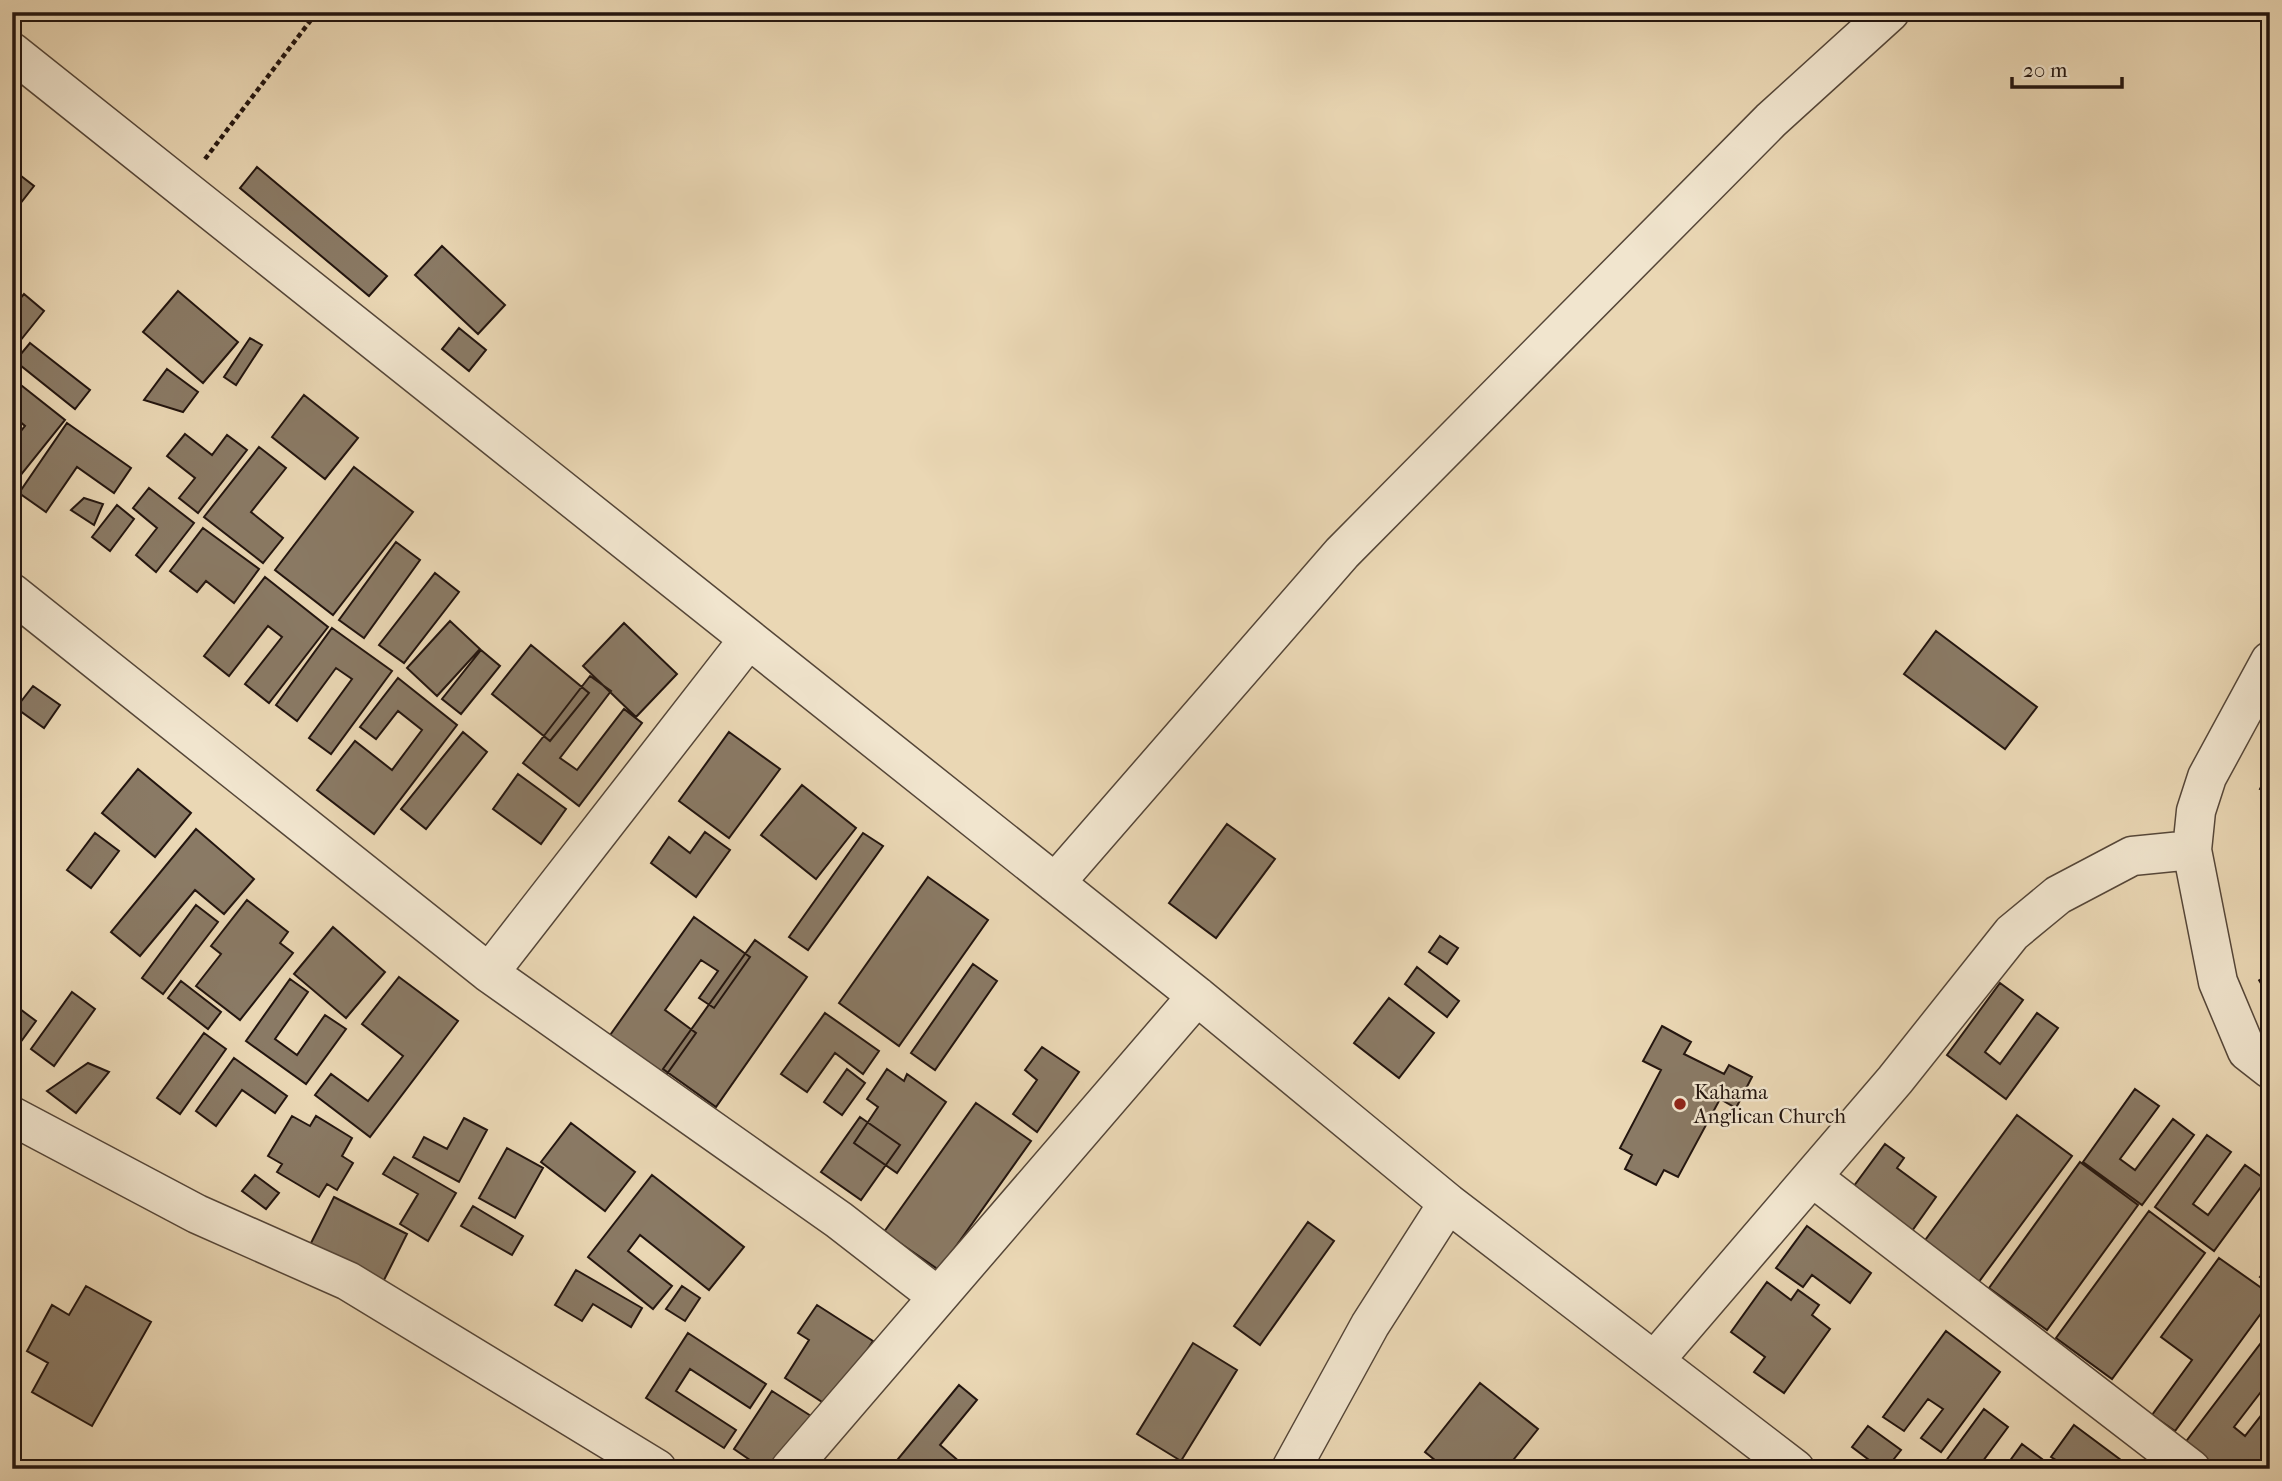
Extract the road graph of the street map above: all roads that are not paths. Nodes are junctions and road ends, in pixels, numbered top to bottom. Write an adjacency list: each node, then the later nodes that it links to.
1 (1890, 12): 7 (street)
2 (12, 52): 4 (street)
3 (12, 593): 8 (street)
4 (748, 639): 7 (street); 8 (street)
5 (2270, 661): 6 (street)
6 (2192, 850): 10 (street); 12 (street)
7 (1055, 883): 9 (street)
8 (489, 972): 14 (street)
9 (1197, 996): 13 (street); 14 (street)
10 (2270, 1069)
11 (12, 1116): 16 (street)
12 (1812, 1177): 15 (street); 20 (street)
13 (1448, 1203): 15 (street); 18 (street)
14 (937, 1296): 17 (street)
15 (1655, 1360): 19 (street)
16 (657, 1469)
17 (790, 1469)
18 (1291, 1469)
19 (1795, 1469)
20 (2190, 1469)

